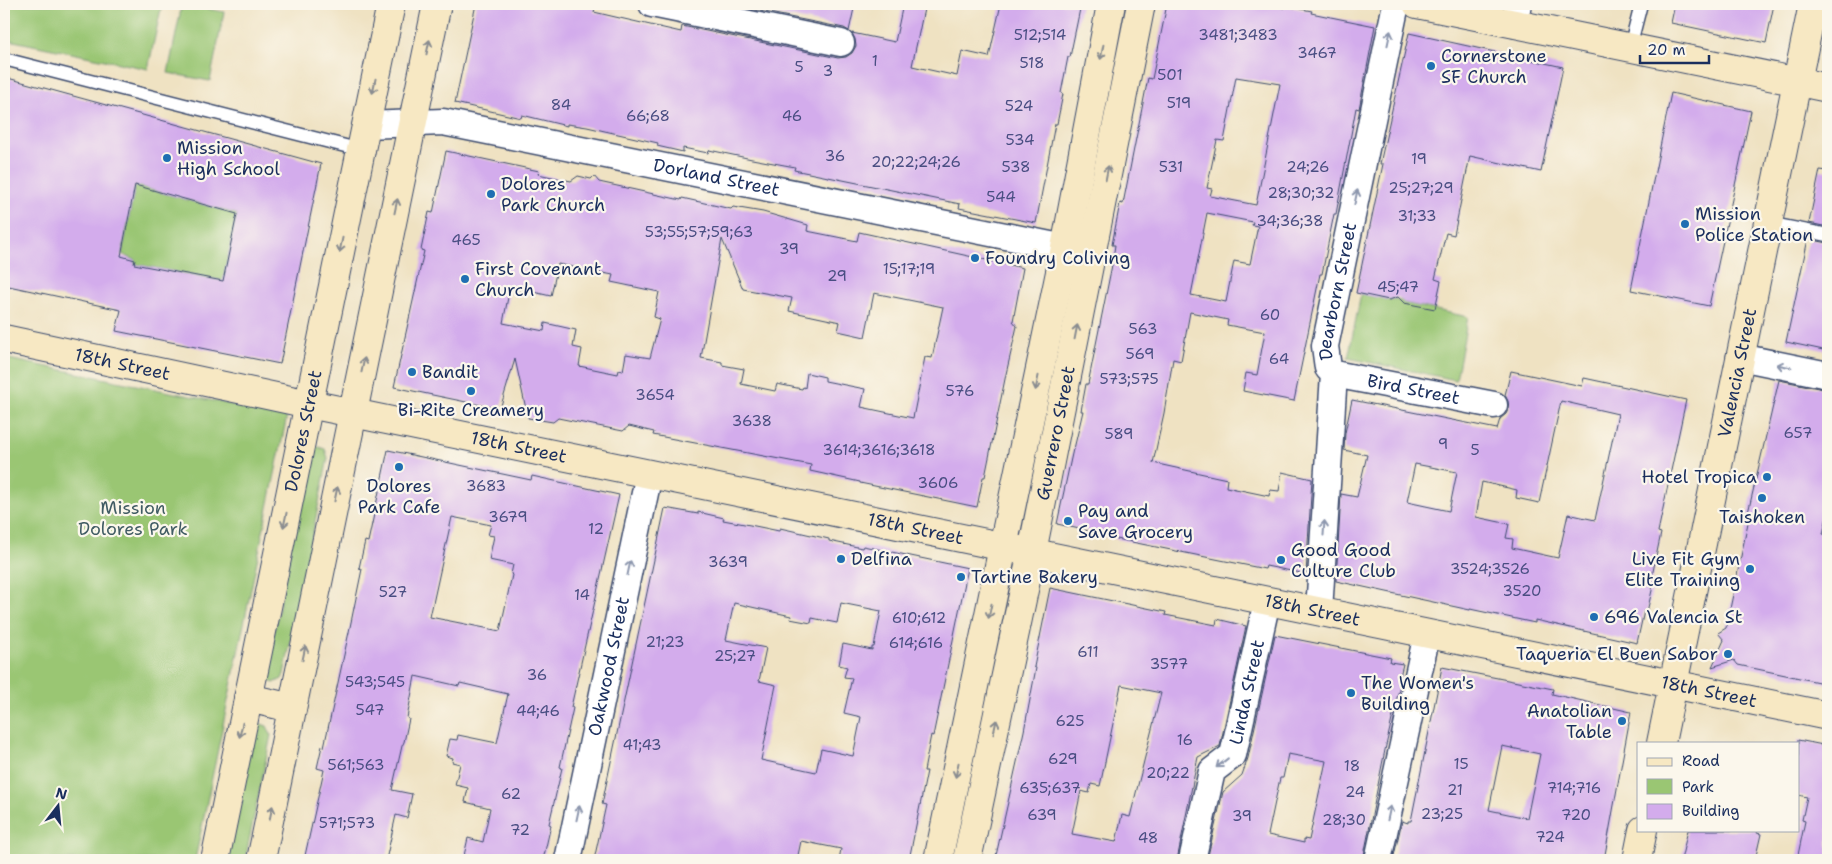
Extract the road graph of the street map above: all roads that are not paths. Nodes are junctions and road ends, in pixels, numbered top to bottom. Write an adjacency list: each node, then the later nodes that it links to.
1 (391, 4): 17 (main road, Dolores Street, one-way to 17)
2 (437, 4): 16 (main road, one-way to 2)
3 (652, 4): 11 (street)
4 (1111, 4): 20 (main road, Guerrero Street, one-way to 20)
5 (1141, 4): 30 (main road, Guerrero Street, one-way to 5)
6 (1396, 4): 23 (street, Dearborn Street, one-way to 6)
7 (1417, 4): 10 (main road)
8 (1640, 4): 12 (lane)
9 (1813, 4): 14 (main road, Valencia Street)
10 (1516, 14): 12 (main road)
11 (842, 43)
12 (1630, 47): 14 (main road)
13 (4, 59): 17 (lane)
14 (1796, 81): 15 (main road); 18 (main road, Valencia Street)
15 (1828, 88)
16 (413, 123): 17 (street, Dorland Street); 20 (street, Dorland Street); 27 (main road, one-way to 16)
17 (363, 138): 25 (main road, Dolores Street, one-way to 25)
18 (1768, 222): 19 (lane); 22 (main road, Valencia Street)
19 (1828, 235)
20 (1065, 248): 29 (main road, Guerrero Street, one-way to 29)
21 (4, 339): 25 (main road, 18th Street)
22 (1740, 357): 24 (street, one-way to 22); 34 (main road, Valencia Street)
23 (1334, 374): 26 (street, Bird Street); 32 (street, Dearborn Street, one-way to 23)
24 (1828, 375)
25 (309, 404): 27 (main road, 18th Street); 35 (main road, Dolores Street, one-way to 35)
26 (1494, 405)
27 (353, 413): 28 (main road, 18th Street); 36 (main road, one-way to 27)
28 (649, 474): 29 (main road, 18th Street); 42 (street, Oakwood Street, one-way to 28)
29 (1004, 546): 30 (main road, 18th Street); 43 (main road, Guerrero Street, one-way to 43)
30 (1032, 552): 31 (main road, 18th Street); 44 (main road, Guerrero Street, one-way to 30)
31 (1267, 601): 32 (main road, 18th Street); 45 (street, Linda Street, one-way to 45)
32 (1318, 611): 33 (main road, 18th Street)
33 (1427, 634): 34 (main road, 18th Street); 46 (street, one-way to 33)
34 (1673, 684): 37 (main road, 18th Street); 38 (main road, Valencia Street)
35 (248, 698): 36 (main road); 40 (main road, Dolores Street, one-way to 40)
36 (292, 708): 41 (main road, one-way to 36)
37 (1828, 716)
38 (1661, 742)
39 (1643, 832): 47 (main road)
40 (215, 860)
41 (261, 860)
42 (568, 860)
43 (938, 860)
44 (967, 860)
45 (1192, 860)
46 (1378, 860)
47 (1637, 860)

